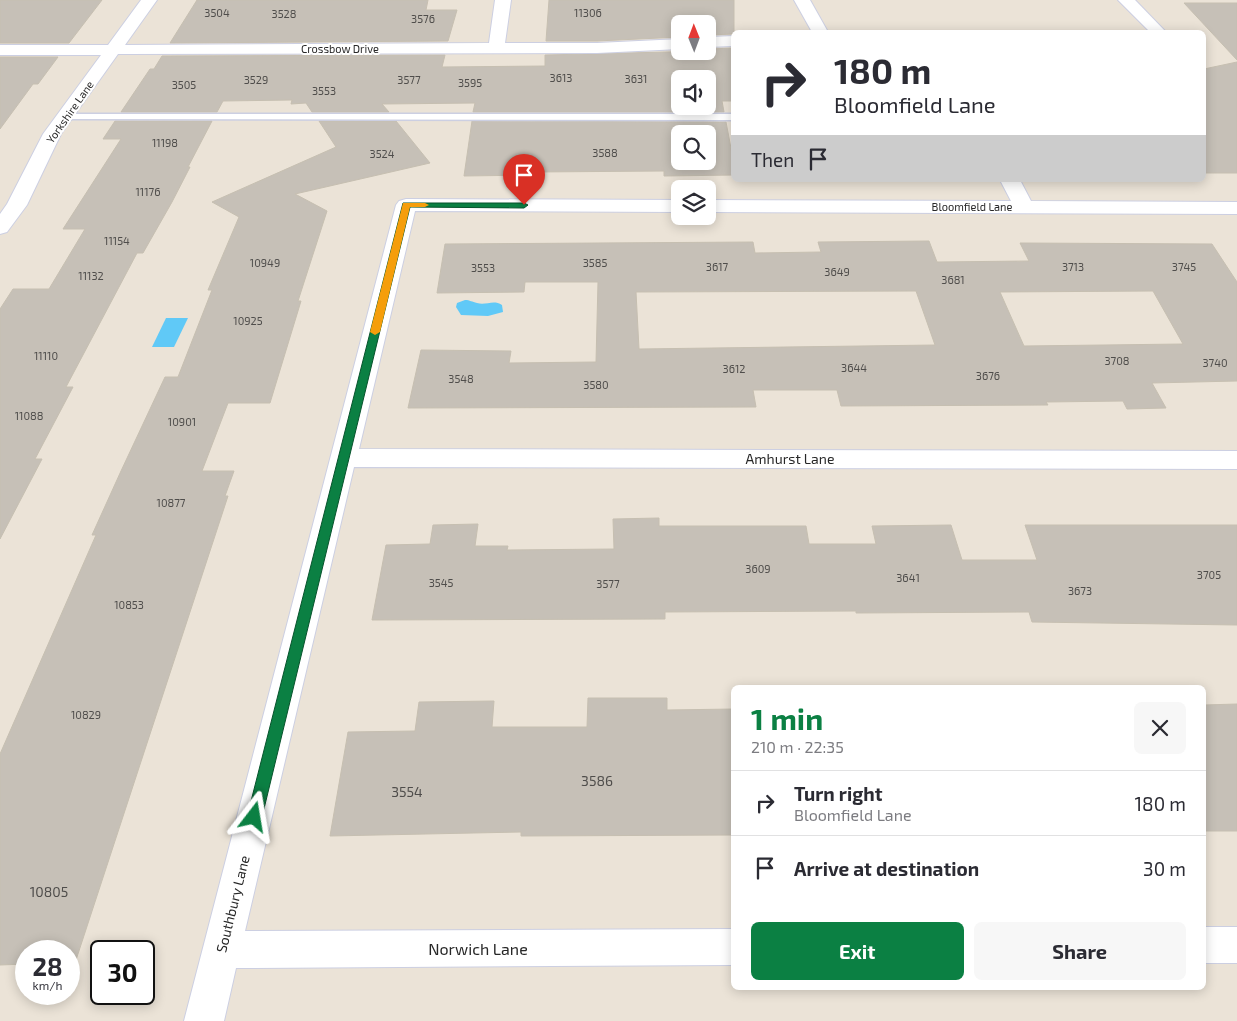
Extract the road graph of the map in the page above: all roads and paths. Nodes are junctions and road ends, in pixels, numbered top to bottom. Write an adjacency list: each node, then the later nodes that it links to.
1 (149, 0): 11 (street, Yorkshire Lane)
2 (504, 0): 10 (street)
3 (802, 0): 5 (street)
4 (1126, 0): 6 (street)
5 (819, 30)
6 (1156, 30)
7 (731, 41): 8 (street)
8 (716, 42)
9 (671, 44): 10 (street, Crossbow Drive)
10 (496, 48): 11 (street, Crossbow Drive)
11 (114, 49): 12 (street, Crossbow Drive); 13 (street, Yorkshire Lane)
12 (0, 50)
13 (66, 117): 14 (lane); 16 (street, Yorkshire Lane)
14 (731, 117)
15 (1011, 182): 19 (street)
16 (8, 205): 21 (street, Yorkshire Lane)
17 (671, 206): 22 (street, Southbury Lane)
18 (716, 206): 19 (street, Bloomfield Lane)
19 (1024, 207): 20 (street, Bloomfield Lane)
20 (1237, 208)
21 (0, 228)
22 (344, 458): 23 (street, Amhurst Lane); 27 (street, Southbury Lane)
23 (1237, 460)
24 (1206, 945): 25 (street)
25 (1237, 945)
26 (731, 947): 27 (street, Norwich Lane)
27 (222, 950): 28 (street, Southbury Lane)
28 (204, 1021)

